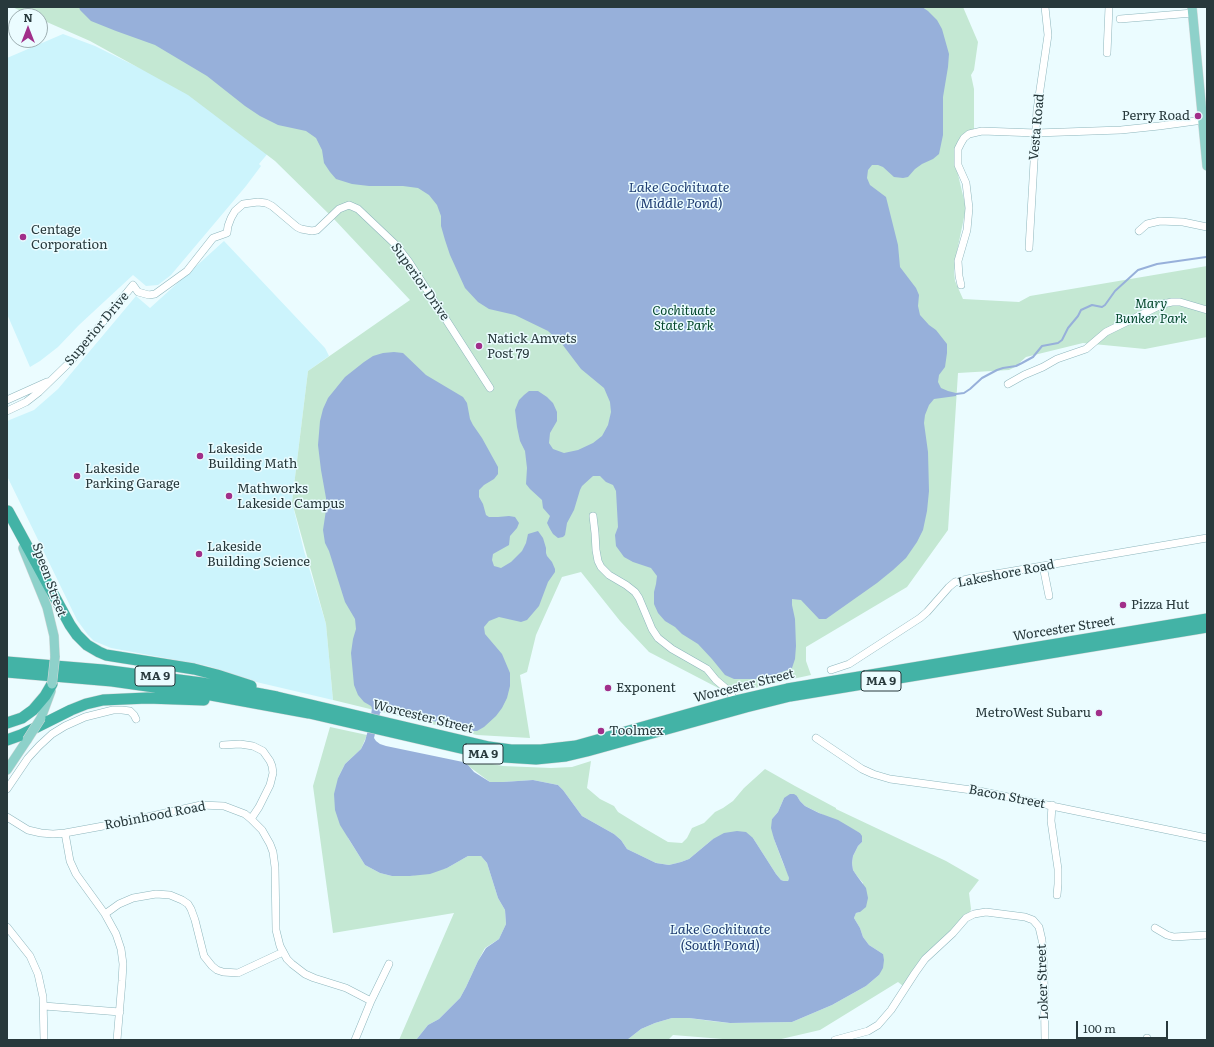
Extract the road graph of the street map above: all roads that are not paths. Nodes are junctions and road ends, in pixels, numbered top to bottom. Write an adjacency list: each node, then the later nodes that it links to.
1 (1045, 7): 8 (street, Vesta Road)
2 (1109, 7): 5 (street)
3 (1193, 10): 4 (street); 6 (main road)
4 (1120, 19)
5 (1107, 53)
6 (1203, 82): 7 (main road)
7 (1203, 120): 8 (street); 9 (main road)
8 (1036, 133): 12 (street, Vesta Road); 13 (street)
9 (1207, 166)
10 (1207, 227): 11 (street)
11 (1139, 231)
12 (1029, 248)
13 (961, 285)
14 (1207, 310): 16 (street)
15 (53, 379): 17 (street, Superior Drive); 18 (street, Superior Drive); 19 (street, Superior Drive)
16 (1008, 384)
17 (490, 388)
18 (7, 400)
19 (7, 411)
20 (7, 510): 32 (main road, Speen Street, bridge); 33 (highway)
21 (592, 516): 34 (street)
22 (1207, 538): 23 (street, Lakeshore Road)
23 (1043, 566): 24 (street); 30 (street, Lakeshore Road)
24 (1049, 596)
25 (1207, 619): 34 (highway, Worcester Street / MA 9)
26 (1207, 627): 27 (highway, Worcester Street / MA 9)
27 (1179, 632): 28 (highway); 39 (highway, Worcester Street / MA 9)
28 (1207, 633)
29 (7, 662): 33 (highway, Worcester Street / MA 9)
30 (831, 670)
31 (7, 672): 35 (highway, Worcester Street / MA 9)
32 (52, 684): 38 (highway); 40 (main road, Speen Street, bridge)
33 (300, 702): 37 (highway, Worcester Street / MA 9)
34 (735, 702): 39 (highway, Worcester Street / MA 9)
35 (261, 703): 37 (highway, Worcester Street / MA 9); 40 (highway)
36 (136, 719): 46 (street)
37 (367, 722): 39 (highway, Worcester Street / MA 9)
38 (7, 723)
39 (382, 725)
40 (24, 738): 42 (highway); 43 (highway); 45 (main road, Speen Street)
41 (816, 738): 47 (street, Bacon Street)
42 (7, 740)
43 (7, 745)
44 (223, 745): 49 (street)
45 (7, 770)
46 (7, 789)
47 (1052, 805): 51 (street, Bacon Street); 52 (street)
48 (7, 817): 50 (street, Robinhood Road)
49 (251, 819): 50 (street, Robinhood Road); 59 (street, Robinhood Road)
50 (66, 833): 53 (street)
51 (1207, 838)
52 (1057, 895)
53 (105, 914): 59 (street); 63 (street)
54 (7, 927): 57 (street)
55 (1155, 928): 56 (street)
56 (1207, 935)
57 (14, 936): 58 (street); 62 (street)
58 (7, 940)
59 (283, 952): 61 (street, Robinhood Road)
60 (389, 964): 61 (street)
61 (371, 1001): 66 (street)
62 (44, 1006): 63 (street); 64 (street)
63 (120, 1012): 65 (street)
64 (44, 1040)
65 (117, 1040)
66 (355, 1040)
67 (836, 1040): 68 (street, Loker Street)
68 (1045, 1040)

